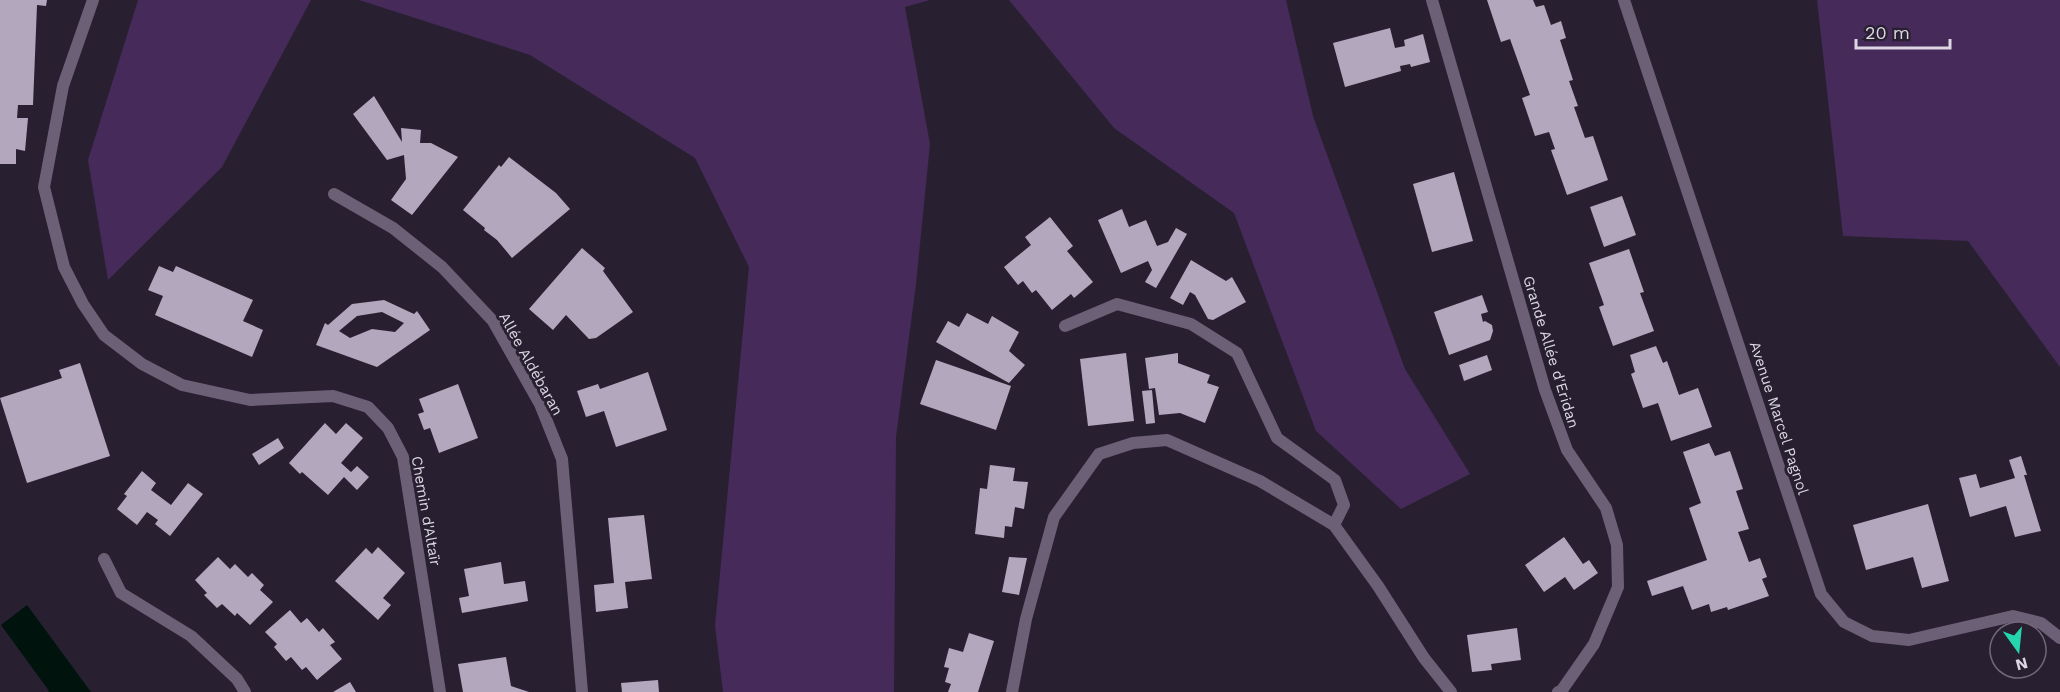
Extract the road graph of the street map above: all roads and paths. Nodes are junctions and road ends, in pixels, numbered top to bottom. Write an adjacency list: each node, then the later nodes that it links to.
1 (93, 0): 10 (street, Chemin d'Altaïr)
2 (1432, 0): 14 (street, Grande Allée d'Eridan)
3 (1624, 0): 8 (street, Avenue Marcel Pagnol)
4 (334, 194): 11 (street, Allée Aldébaran)
5 (1065, 326): 6 (street)
6 (1334, 525): 12 (street); 13 (street)
7 (104, 559): 9 (street)
8 (2060, 638)
9 (245, 692)
10 (440, 692)
11 (582, 692)
12 (1012, 692)
13 (1451, 692)
14 (1558, 692)

